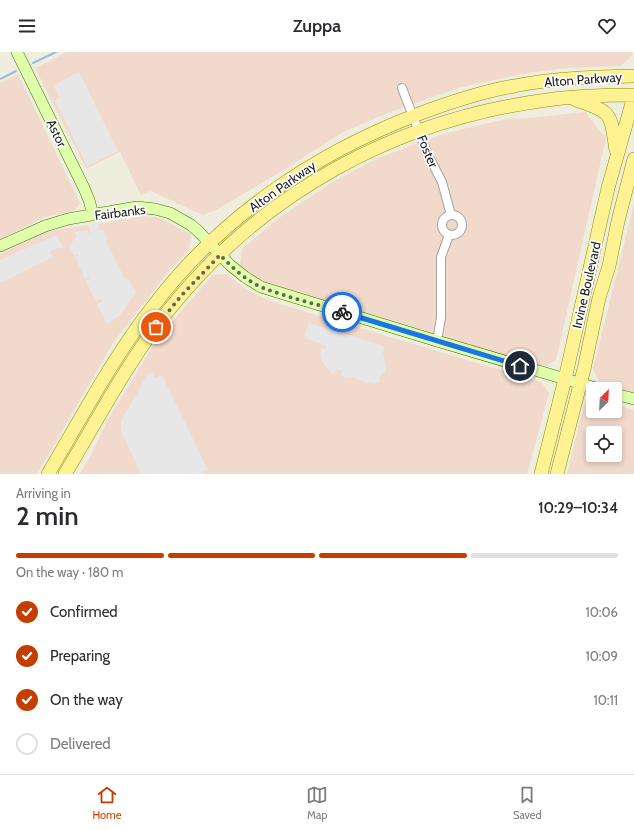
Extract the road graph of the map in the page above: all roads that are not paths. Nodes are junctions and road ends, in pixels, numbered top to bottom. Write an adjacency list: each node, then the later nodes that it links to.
1 (18, 52): 10 (street, Astor)
2 (634, 76): 6 (main road, Alton Parkway)
3 (402, 88): 6 (street, Foster)
4 (634, 96): 5 (main road, Alton Parkway); 8 (main road, Irvine Boulevard)
5 (568, 98): 7 (main road, Alton Parkway); 8 (main road)
6 (413, 116): 7 (street, Foster); 13 (main road, Alton Parkway)
7 (419, 130): 11 (street, Foster); 15 (main road, Alton Parkway)
8 (617, 154): 17 (main road, Irvine Boulevard)
9 (634, 159): 18 (main road, Irvine Boulevard)
10 (93, 215): 13 (street, Fairbanks); 14 (street, Fairbanks)
11 (451, 215): 12 (street); 12 (street)
12 (449, 235): 16 (street)
13 (210, 244): 15 (street, Fairbanks); 22 (main road, Alton Parkway)
14 (0, 246)
15 (220, 255): 16 (street, Fairbanks); 23 (main road, Alton Parkway)
16 (437, 341): 17 (street, Fairbanks)
17 (565, 379): 18 (street, Fairbanks); 24 (main road, Irvine Boulevard)
18 (580, 384): 19 (street, Fairbanks); 25 (main road, Irvine Boulevard)
19 (586, 386)
20 (622, 396): 21 (street)
21 (634, 399)
22 (48, 474)
23 (65, 474)
24 (541, 474)
25 (557, 474)

